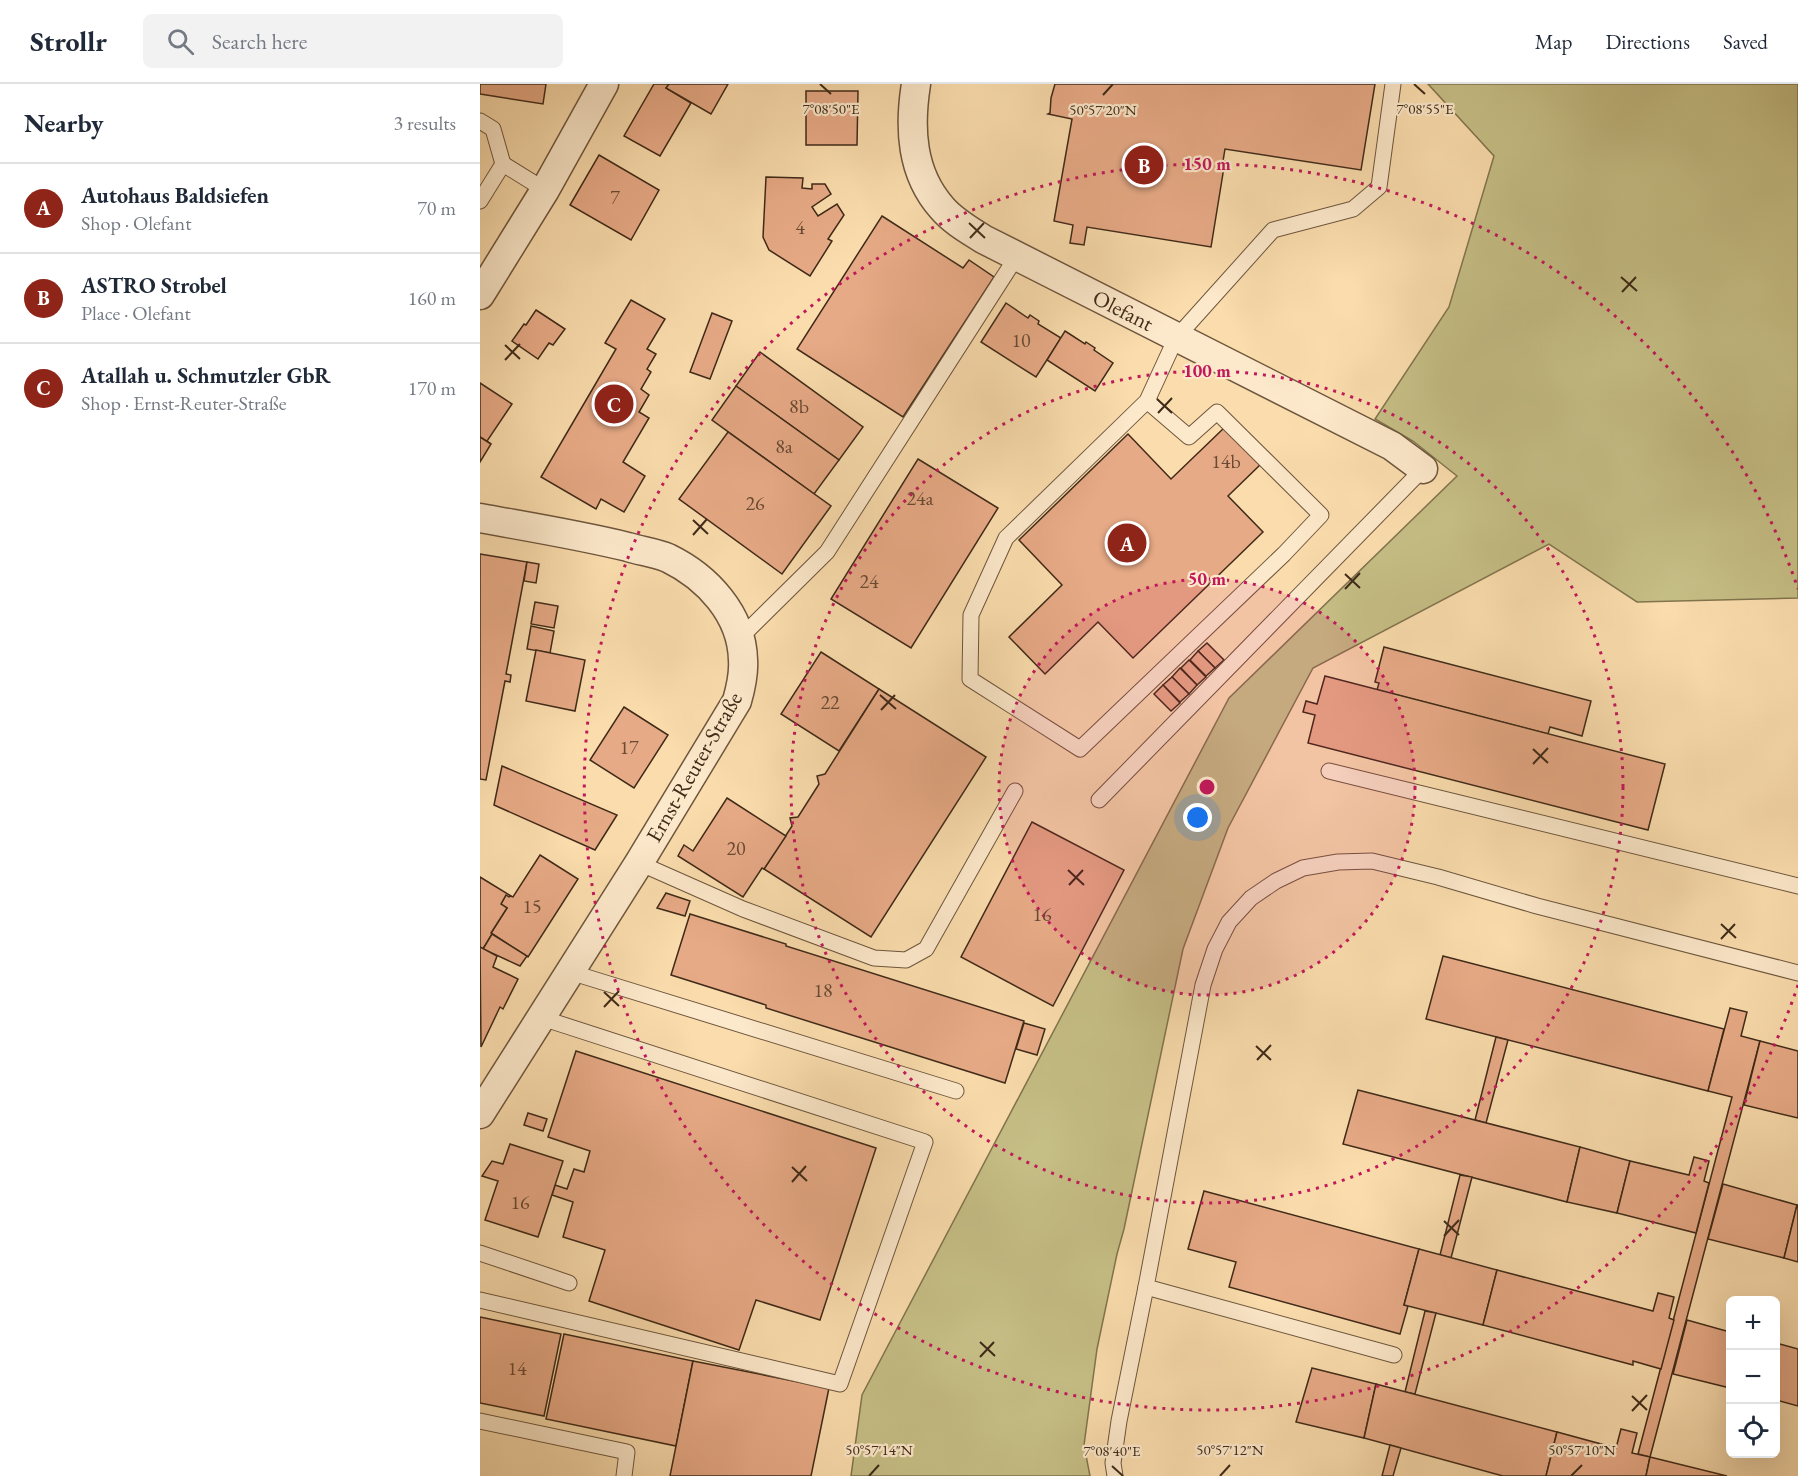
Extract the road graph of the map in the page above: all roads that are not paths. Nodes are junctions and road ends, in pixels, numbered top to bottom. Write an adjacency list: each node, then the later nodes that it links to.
1 (604, 84): 6 (street)
2 (916, 84): 8 (street, Olefant)
3 (1393, 84): 10 (lane)
4 (480, 121): 5 (lane)
5 (503, 164): 6 (lane); 7 (lane)
6 (545, 190): 9 (street)
7 (480, 201)
8 (1017, 256): 10 (street, Olefant); 14 (lane)
9 (480, 295)
10 (1176, 338): 11 (lane); 12 (street, Olefant)
11 (1147, 401): 11 (lane)
12 (1423, 469): 17 (lane)
13 (480, 518): 14 (street, Ernst-Reuter-Straße)
14 (740, 638): 18 (street, Ernst-Reuter-Straße)
15 (1329, 771): 19 (lane)
16 (1015, 792): 18 (lane)
17 (1099, 800)
18 (639, 863): 20 (street, Ernst-Reuter-Straße)
19 (1798, 886)
20 (570, 972): 22 (street, Ernst-Reuter-Straße); 23 (lane)
21 (1798, 973): 27 (lane)
22 (542, 1018): 24 (street, Ernst-Reuter-Straße); 28 (lane)
23 (956, 1091)
24 (480, 1114)
25 (480, 1253): 26 (lane)
26 (569, 1283)
27 (1146, 1287): 29 (lane); 32 (lane)
28 (480, 1300)
29 (1394, 1355)
30 (480, 1421): 31 (lane)
31 (624, 1476)
32 (1115, 1476)

